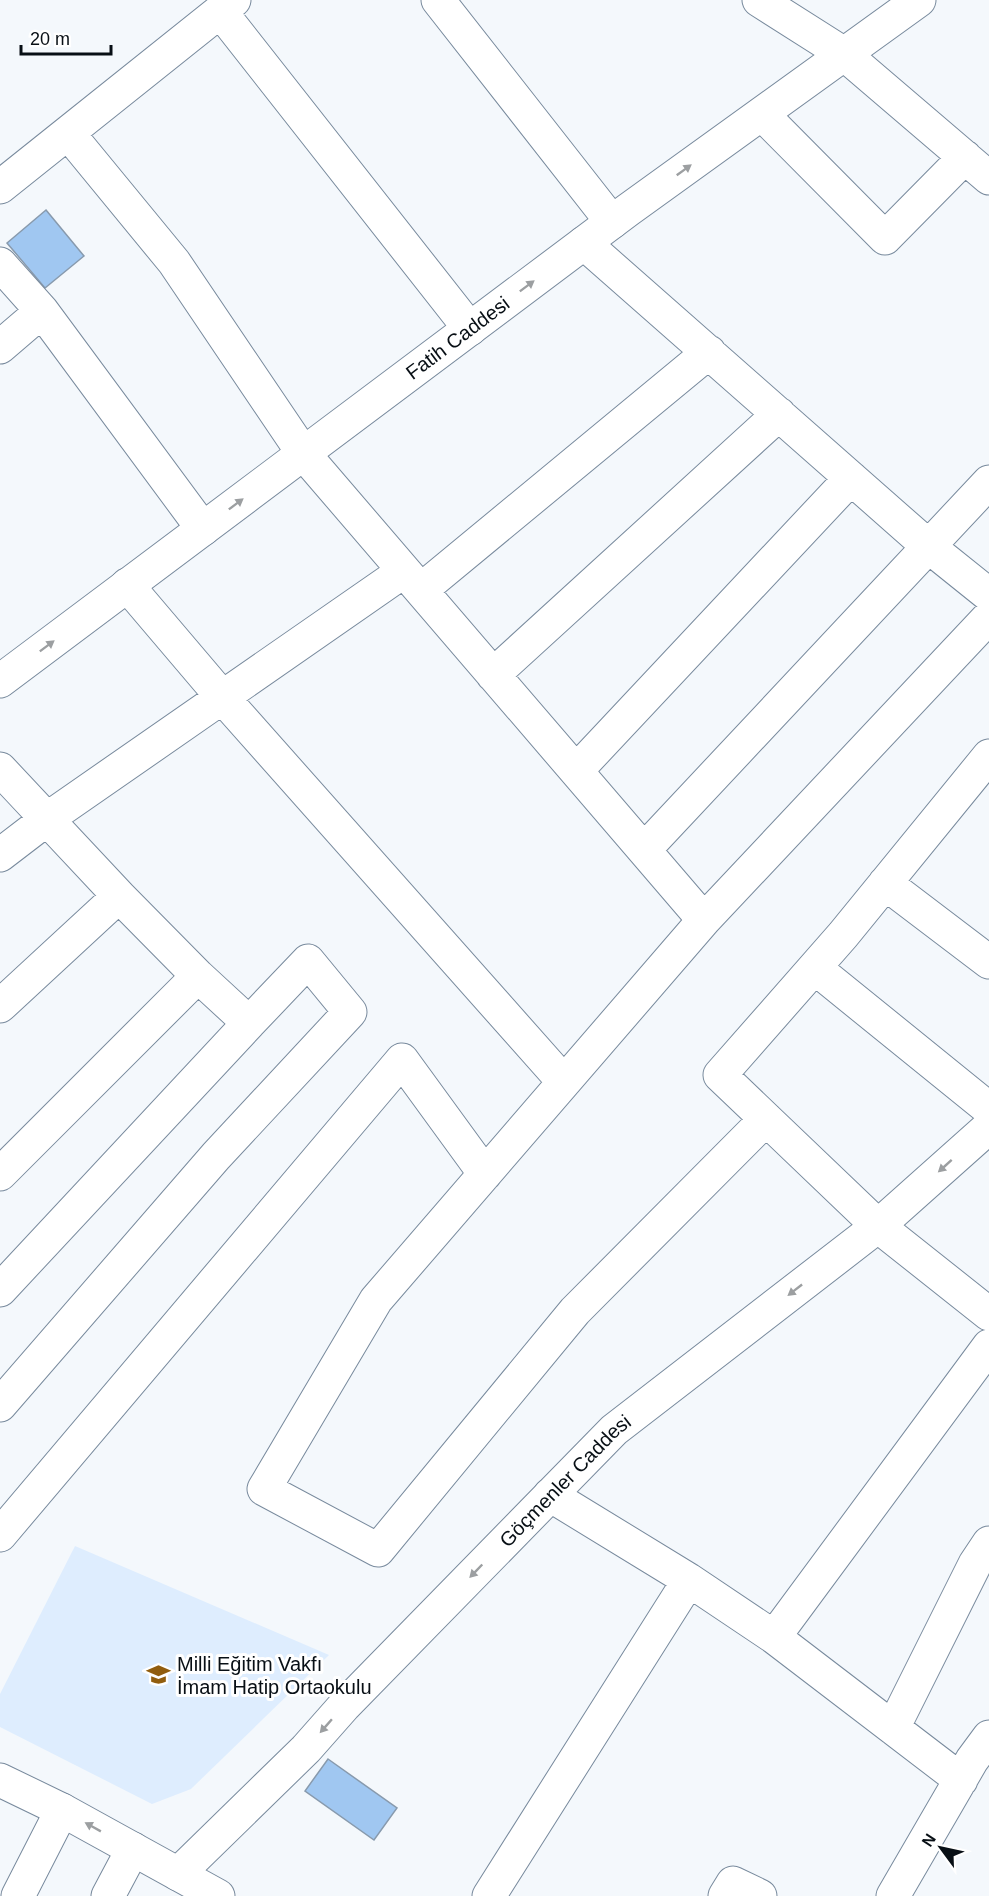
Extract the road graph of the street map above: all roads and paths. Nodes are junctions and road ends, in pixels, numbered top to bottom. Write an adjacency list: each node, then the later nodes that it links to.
1 (438, 0): 10 (street)
2 (759, 0): 5 (street)
3 (919, 0): 5 (street, Fatih Caddesi)
4 (227, 6): 7 (street); 14 (street)
5 (844, 54): 6 (street, Fatih Caddesi); 8 (street)
6 (762, 114): 8 (street); 10 (street, Fatih Caddesi, one-way to 6)
7 (68, 133): 9 (street); 18 (street)
8 (977, 167)
9 (0, 187)
10 (612, 222): 11 (street, Fatih Caddesi)
11 (584, 243): 14 (street, Fatih Caddesi, one-way to 11); 16 (street)
12 (0, 264): 13 (street)
13 (42, 311): 15 (street); 21 (street)
14 (470, 329): 18 (street, Fatih Caddesi)
15 (0, 347)
16 (709, 352): 17 (street); 23 (street)
17 (779, 414): 19 (street); 27 (street)
18 (303, 453): 21 (street, Fatih Caddesi, one-way to 18); 23 (street)
19 (851, 478): 22 (street); 32 (street)
20 (989, 482): 22 (street)
21 (203, 529): 24 (street, Fatih Caddesi)
22 (928, 546): 25 (street); 34 (street)
23 (413, 580): 27 (street); 29 (street)
24 (127, 585): 28 (street, Fatih Caddesi, one-way to 24); 29 (street)
25 (989, 595)
26 (989, 617): 38 (street)
27 (493, 675): 32 (street)
28 (0, 681)
29 (223, 698): 33 (street); 44 (street)
30 (989, 756): 36 (street)
31 (0, 769): 33 (street)
32 (576, 771): 34 (street)
33 (47, 819): 35 (street); 37 (street)
34 (644, 850): 38 (street)
35 (0, 855)
36 (885, 883): 39 (street); 40 (street)
37 (119, 896): 41 (street); 42 (street)
38 (704, 920): 44 (street)
39 (989, 962)
40 (815, 968): 45 (street); 46 (street)
41 (198, 976): 43 (street); 48 (street)
42 (0, 1006)
43 (249, 1023): 51 (street); 54 (street)
44 (564, 1082): 49 (street)
45 (989, 1109)
46 (766, 1119): 49 (street); 50 (street)
47 (989, 1127): 50 (street, Göçmenler Caddesi, one-way to 50)
48 (0, 1174)
49 (485, 1174): 56 (street)
50 (878, 1226): 52 (street); 55 (street, Göçmenler Caddesi, one-way to 55)
51 (0, 1290)
52 (989, 1314)
53 (989, 1346): 59 (street)
54 (0, 1405)
55 (550, 1495): 58 (street); 66 (street, Göçmenler Caddesi, one-way to 66)
56 (0, 1534)
57 (989, 1544): 60 (street)
58 (689, 1580): 59 (street); 70 (street)
59 (774, 1637): 60 (street)
60 (893, 1728): 63 (street)
61 (989, 1737): 63 (street)
62 (0, 1780): 64 (street)
63 (961, 1780): 73 (street)
64 (62, 1810): 65 (street, one-way to 64); 67 (street)
65 (133, 1849): 66 (street); 68 (street)
66 (178, 1874): 69 (street)
67 (18, 1896)
68 (108, 1896)
69 (218, 1896)
70 (489, 1896)
71 (725, 1896): 72 (street)
72 (760, 1896)
73 (893, 1896)

